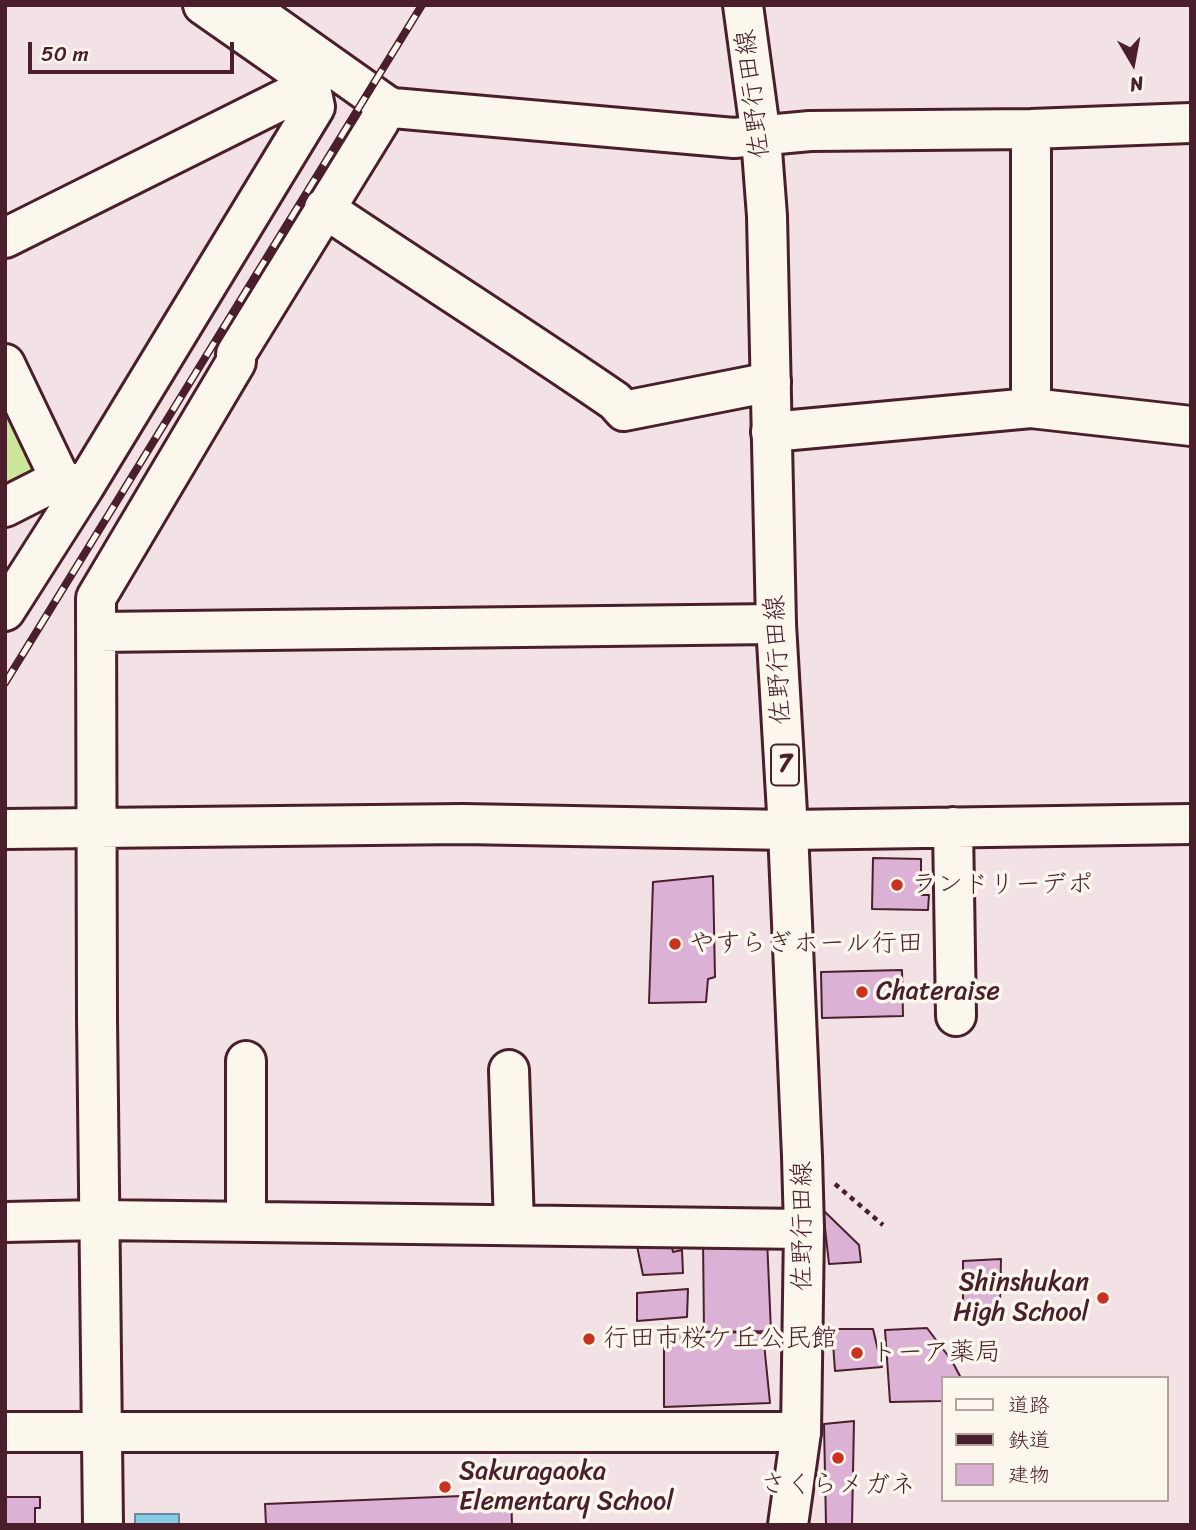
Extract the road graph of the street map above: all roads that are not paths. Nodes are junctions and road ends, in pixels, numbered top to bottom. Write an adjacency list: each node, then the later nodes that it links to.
1 (203, 5): 4 (street)
2 (245, 5): 5 (street)
3 (743, 5): 8 (street, 佐野行田線 / 7)
4 (307, 83): 10 (street); 16 (street)
5 (386, 105): 8 (street); 9 (street)
6 (1191, 122): 7 (street)
7 (1031, 129): 8 (street); 13 (street)
8 (761, 136): 12 (street, 佐野行田線 / 7)
9 (324, 208): 12 (street); 20 (street)
10 (5, 238)
11 (5, 364): 16 (street)
12 (771, 382): 15 (street, 佐野行田線 / 7)
13 (1031, 408): 14 (street); 15 (street)
14 (1191, 426)
15 (771, 432): 19 (street, 佐野行田線 / 7)
16 (72, 483): 17 (street); 18 (street)
17 (5, 507)
18 (5, 611)
19 (776, 624): 20 (street); 25 (street, 佐野行田線 / 7)
20 (97, 632): 22 (street)
21 (1191, 824): 23 (street)
22 (98, 827): 24 (street); 25 (street); 29 (street)
23 (953, 827): 25 (street); 26 (street)
24 (5, 829)
25 (789, 830): 33 (street, 佐野行田線 / 7)
26 (956, 1016)
27 (246, 1062): 31 (street)
28 (509, 1070): 32 (street)
29 (100, 1220): 30 (street); 31 (street); 35 (street)
30 (5, 1222)
31 (246, 1222): 32 (street)
32 (514, 1225): 33 (street)
33 (804, 1229): 36 (street, 佐野行田線 / 7)
34 (5, 1432): 35 (street)
35 (103, 1432): 36 (street); 37 (street)
36 (801, 1432): 38 (street, 佐野行田線 / 7)
37 (103, 1525)
38 (788, 1525)

